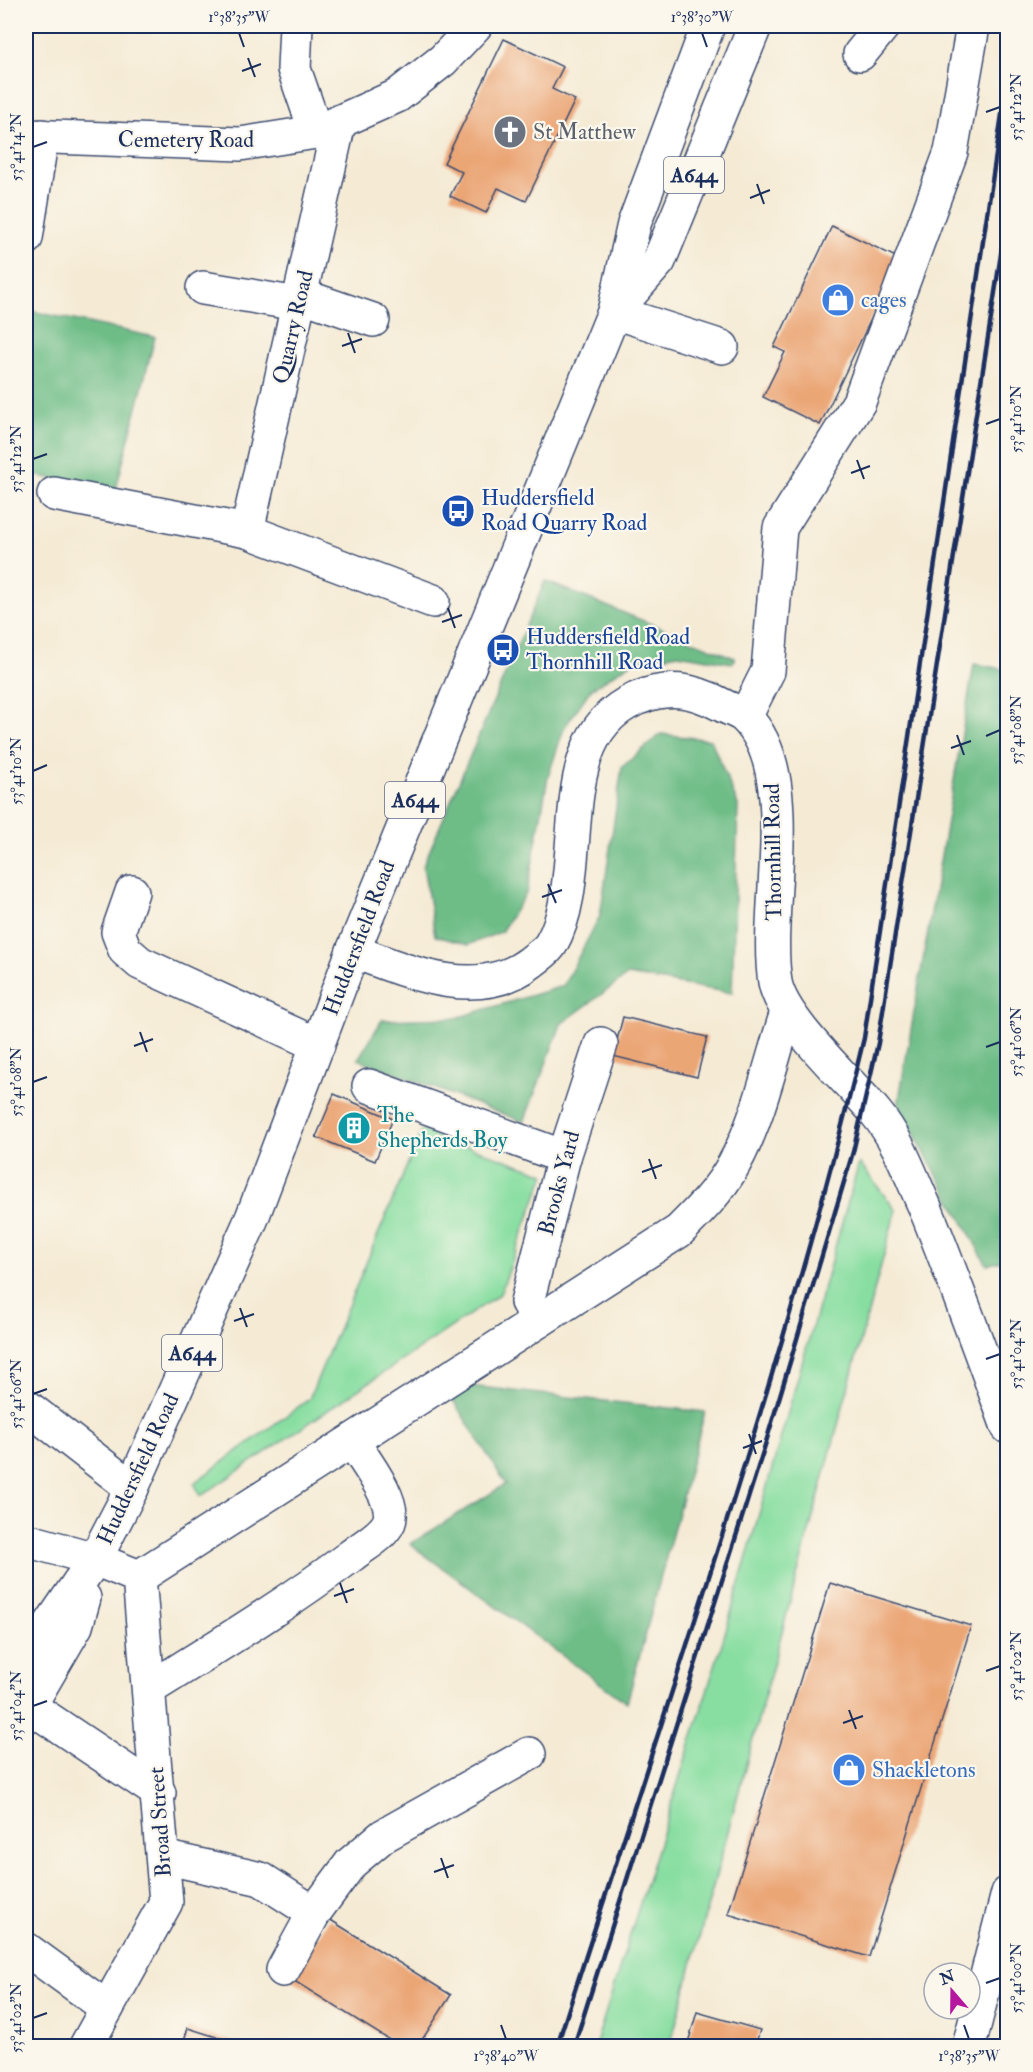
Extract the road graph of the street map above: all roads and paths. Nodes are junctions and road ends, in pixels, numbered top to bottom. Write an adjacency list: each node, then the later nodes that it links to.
1 (297, 26): 8 (main road)
2 (475, 26): 8 (main road, Cemetery Road)
3 (708, 26): 13 (main road, Huddersfield Road / A644)
4 (754, 26): 13 (main road, Huddersfield Road / A644)
5 (883, 26): 7 (main road)
6 (973, 26): 19 (main road)
7 (860, 54)
8 (327, 128): 9 (main road, Cemetery Road); 12 (main road, Quarry Road)
9 (34, 136): 10 (main road, Cemetery Road)
10 (26, 238)
11 (203, 288): 12 (main road)
12 (299, 299): 14 (main road); 17 (main road, Quarry Road)
13 (614, 312): 15 (main road); 21 (main road, Huddersfield Road / A644)
14 (373, 320)
15 (722, 347)
16 (54, 494): 17 (main road)
17 (247, 531): 18 (main road)
18 (433, 601)
19 (745, 717): 21 (main road, Thornhill Road); 22 (main road, Thornhill Road)
20 (132, 892): 24 (main road)
21 (353, 951): 24 (main road, Huddersfield Road / A644)
22 (787, 1012): 27 (main road); 29 (main road, Thornhill Road)
23 (601, 1044): 26 (main road, Brooks Yard)
24 (318, 1045): 31 (main road, Huddersfield Road / A644)
25 (369, 1086): 26 (main road)
26 (564, 1157): 27 (main road, Brooks Yard)
27 (540, 1320): 30 (main road)
28 (26, 1406): 31 (main road)
29 (1008, 1426)
30 (352, 1441): 34 (main road); 36 (main road)
31 (132, 1488): 33 (main road, Huddersfield Road / A644)
32 (26, 1540): 33 (main road)
33 (95, 1559): 34 (main road); 35 (main road, Huddersfield Road / A644); 37 (main road, Huddersfield Road / A644)
34 (139, 1577): 36 (main road, Broad Street)
35 (26, 1660)
36 (149, 1689): 39 (main road, Broad Street)
37 (27, 1709): 39 (main road)
38 (529, 1754): 42 (main road)
39 (159, 1793): 40 (main road, Broad Street)
40 (163, 1857): 42 (main road); 45 (main road, Broad Street)
41 (1008, 1893): 47 (main road)
42 (314, 1913): 44 (main road)
43 (26, 1949): 45 (main road)
44 (283, 1970)
45 (107, 2008): 46 (main road, Broad Street)
46 (86, 2046)
47 (969, 2046)

